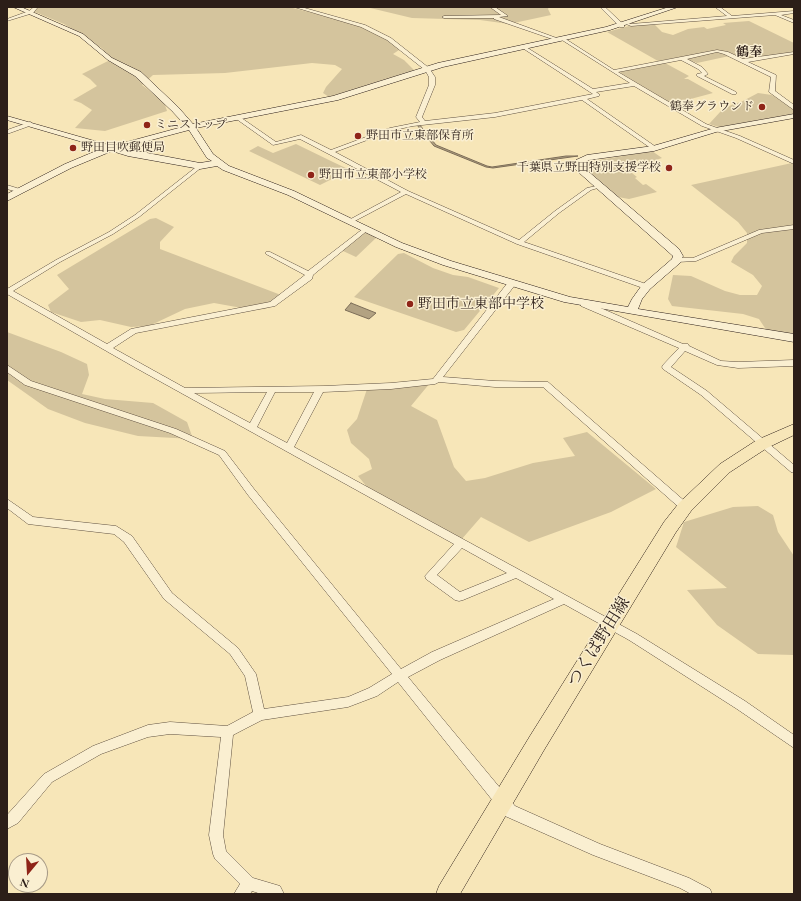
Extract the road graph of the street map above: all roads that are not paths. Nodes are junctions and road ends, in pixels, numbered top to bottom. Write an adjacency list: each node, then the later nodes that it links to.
1 (16, 7): 7 (street)
2 (296, 7): 23 (street)
3 (492, 7): 10 (street)
4 (602, 7): 17 (street)
5 (675, 7): 11 (street)
6 (717, 7): 13 (street)
7 (33, 10): 14 (street); 35 (street)
8 (794, 12): 9 (street)
9 (776, 14): 13 (street); 15 (street)
10 (493, 16): 12 (street); 18 (street)
11 (652, 16): 16 (street); 17 (street)
12 (444, 17)
13 (731, 17): 16 (street)
14 (7, 20)
15 (794, 22)
16 (661, 23): 17 (street)
17 (625, 25): 18 (street)
18 (562, 40): 19 (street); 24 (street)
19 (526, 48): 23 (street); 26 (street)
20 (794, 53): 22 (street)
21 (682, 58): 22 (street); 24 (street); 27 (street)
22 (743, 61): 29 (street)
23 (428, 69): 32 (street); 33 (street)
24 (614, 71): 25 (street)
25 (635, 84): 26 (street); 36 (street)
26 (592, 91): 28 (street)
27 (734, 93)
28 (583, 98): 33 (street); 38 (street)
29 (794, 108)
30 (794, 116): 36 (street)
31 (7, 118): 34 (street)
32 (238, 118): 35 (street); 40 (street)
33 (423, 122): 40 (street)
34 (30, 124): 37 (street); 39 (street)
35 (191, 127): 39 (street); 42 (street)
36 (715, 130): 38 (street); 41 (street)
37 (7, 132)
38 (654, 148): 44 (street)
39 (109, 149): 43 (street); 46 (street)
40 (331, 152): 47 (street)
41 (794, 162)
42 (218, 163): 43 (street); 49 (street)
43 (200, 166): 58 (street)
44 (599, 186): 52 (street); 54 (street)
45 (7, 187): 46 (street)
46 (21, 191): 48 (street)
47 (406, 192): 49 (street); 52 (street)
48 (7, 198)
49 (349, 222): 51 (street)
50 (794, 227): 54 (street)
51 (366, 229): 55 (street); 56 (street)
52 (519, 243): 57 (street)
53 (268, 253): 55 (street)
54 (677, 260): 57 (street)
55 (309, 274): 63 (street)
56 (512, 283): 59 (street); 66 (street)
57 (646, 287): 60 (street)
58 (7, 291): 63 (street)
59 (584, 304): 60 (street); 62 (street)
60 (632, 312): 61 (street)
61 (794, 338)
62 (685, 346): 64 (street); 72 (street)
63 (108, 347): 68 (street)
64 (794, 363)
65 (7, 368): 81 (street)
66 (437, 379): 67 (street); 76 (street)
67 (320, 389): 69 (street); 73 (street)
68 (185, 390): 69 (street); 70 (street)
69 (272, 390): 70 (street)
70 (252, 427): 73 (street)
71 (794, 429): 72 (main road, つくば野田線)
72 (762, 444): 74 (street); 76 (main road, つくば野田線)
73 (290, 447): 77 (street)
74 (794, 470)
75 (7, 504): 82 (street)
76 (685, 507): 80 (main road, つくば野田線)
77 (462, 542): 78 (street); 78 (street)
78 (518, 573): 79 (street)
79 (565, 599): 80 (street); 81 (street)
80 (610, 624): 84 (street); 85 (main road, つくば野田線)
81 (400, 675): 82 (street); 85 (street)
82 (260, 715): 83 (street)
83 (228, 732): 86 (street); 87 (street)
84 (794, 742)
85 (502, 802): 89 (main road, つくば野田線); 90 (street)
86 (7, 823)
87 (245, 889): 88 (street)
88 (277, 894)
89 (447, 894)
90 (705, 894)

